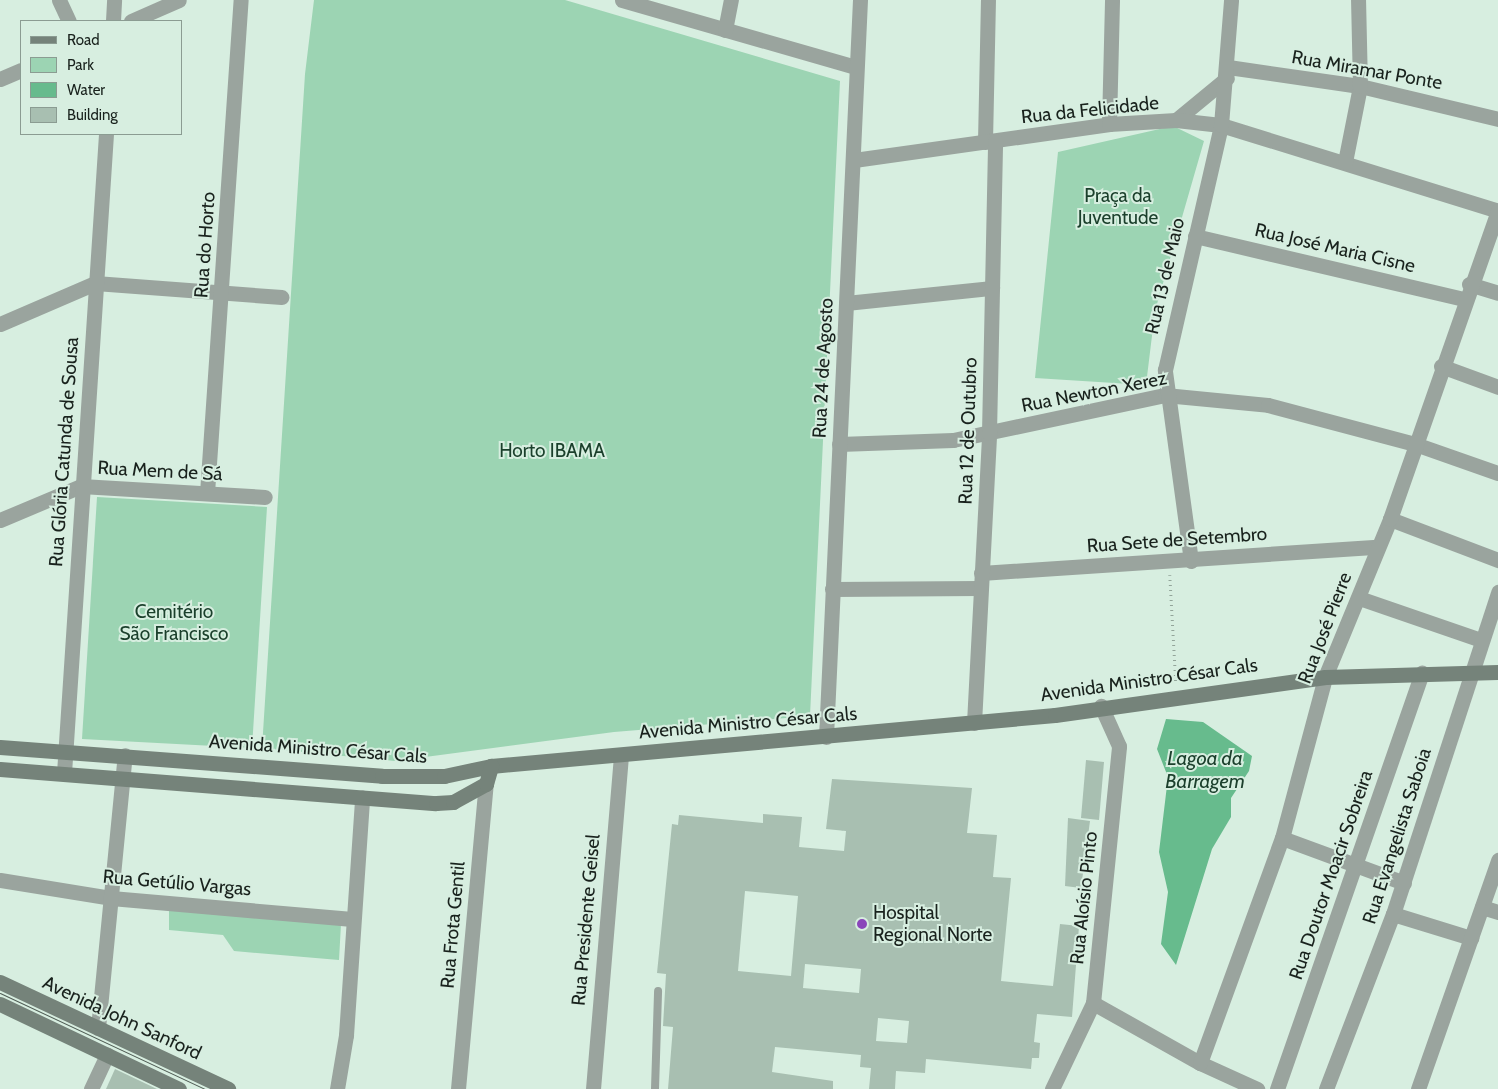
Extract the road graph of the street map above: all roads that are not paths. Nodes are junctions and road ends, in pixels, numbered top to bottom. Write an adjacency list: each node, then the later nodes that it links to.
1 (59, 0): 12 (street)
2 (114, 0): 13 (street)
3 (179, 0): 14 (street)
4 (241, 0): 34 (street, Rua do Horto)
5 (625, 0): 15 (street)
6 (730, 0): 15 (street)
7 (860, 0): 16 (street, Rua 24 de Agosto)
8 (988, 0): 26 (street, Rua 12 de Outubro)
9 (1112, 0): 23 (street)
10 (1231, 0): 18 (street, Rua 13 de Maio)
11 (1358, 0): 20 (street)
12 (69, 20)
13 (113, 20)
14 (134, 20)
15 (725, 30): 16 (street)
16 (855, 67): 27 (street, Rua 24 de Agosto)
17 (20, 70): 19 (street)
18 (1227, 72): 20 (street, Rua Miramar Ponte); 22 (street); 24 (street, Rua 13 de Maio)
19 (0, 79)
20 (1360, 86): 21 (street, Rua Miramar Ponte); 28 (street)
21 (1498, 119)
22 (1176, 120): 23 (street, Rua da Felicidade); 24 (street, Rua da Felicidade)
23 (1109, 124): 26 (street, Rua da Felicidade)
24 (1221, 125): 28 (street, Rua da Felicidade); 30 (street, Rua 13 de Maio)
25 (106, 135): 31 (street, Rua Glória Catunda de Sousa)
26 (990, 142): 27 (street, Rua da Felicidade); 33 (street, Rua 12 de Outubro)
27 (854, 160): 38 (street, Rua 24 de Agosto)
28 (1345, 162): 29 (street, Rua da Felicidade)
29 (1498, 210): 32 (street, Rua José Pierre)
30 (1195, 236): 37 (street, Rua José Maria Cisne); 42 (street, Rua 13 de Maio)
31 (95, 283): 34 (street); 39 (street); 47 (street, Rua Glória Catunda de Sousa)
32 (1469, 284): 35 (street); 37 (street, Rua José Pierre)
33 (992, 288): 38 (street); 43 (street, Rua 12 de Outubro)
34 (222, 292): 36 (street); 48 (street, Rua do Horto)
35 (1498, 293)
36 (281, 297)
37 (1464, 300): 40 (street, Rua José Pierre)
38 (846, 303): 44 (street, Rua 24 de Agosto)
39 (0, 324)
40 (1441, 366): 41 (street); 45 (street, Rua José Pierre)
41 (1498, 387)
42 (1165, 395): 43 (street, Rua Newton Xerez); 45 (street, Rua Newton Xerez); 54 (street, Rua 13 de Maio)
43 (989, 433): 44 (street, Rua Newton Xerez); 55 (street, Rua 12 de Outubro)
44 (839, 444): 56 (street, Rua 24 de Agosto)
45 (1415, 444): 46 (street, Rua Newton Xerez); 50 (street, Rua José Pierre)
46 (1498, 473)
47 (81, 486): 48 (street, Rua Mem de Sá); 51 (street, Rua Mem de Sá); 68 (street, Rua Glória Catunda de Sousa)
48 (207, 493): 49 (street, Rua Mem de Sá)
49 (265, 497)
50 (1390, 519): 52 (street, Rua José Pierre); 53 (street)
51 (0, 520)
52 (1377, 548): 54 (street, Rua Sete de Setembro); 58 (street, Rua José Pierre)
53 (1498, 560)
54 (1191, 561): 55 (street, Rua Sete de Setembro)
55 (980, 580): 56 (street, Rua Sete de Setembro); 65 (street, Rua 12 de Outubro)
56 (832, 589): 66 (street, Rua 24 de Agosto)
57 (1498, 592): 59 (street, Rua Evangelista Saboia)
58 (1359, 598): 59 (street); 63 (street, Rua José Pierre)
59 (1481, 640): 60 (street, Rua Evangelista Saboia)
60 (1472, 672): 61 (main road, Avenida Ministro César Cals); 62 (main road, Avenida Ministro César Cals); 81 (street, Rua Evangelista Saboia)
61 (1498, 672)
62 (1422, 673): 63 (main road, Avenida Ministro César Cals); 79 (street, Rua Doutor Moacir Sobreira)
63 (1325, 677): 64 (main road, Avenida Ministro César Cals); 77 (street, Rua José Pierre)
64 (1101, 706): 65 (main road, Avenida Ministro César Cals); 90 (street, Rua Aloísio Pinto)
65 (974, 723): 66 (main road, Avenida Ministro César Cals)
66 (826, 737): 69 (main road, Avenida Ministro César Cals)
67 (0, 747): 68 (main road, Avenida Ministro César Cals)
68 (65, 751): 70 (main road, Avenida Ministro César Cals); 73 (street, Rua Glória Catunda de Sousa)
69 (621, 755): 71 (main road, Avenida Ministro César Cals); 100 (street, Rua Presidente Geisel)
70 (126, 756): 71 (main road, Avenida Ministro César Cals); 74 (street)
71 (490, 766): 75 (main road, Rua Frota Gentil)
72 (0, 769): 73 (main road)
73 (64, 773): 74 (main road)
74 (123, 777): 76 (main road); 82 (street)
75 (486, 784): 76 (main road); 99 (street, Rua Frota Gentil)
76 (362, 798): 86 (street)
77 (1282, 838): 79 (street); 94 (street, Rua José Pierre)
78 (1498, 860): 83 (street)
79 (1356, 867): 81 (street); 104 (street, Rua Doutor Moacir Sobreira)
80 (0, 880): 82 (street, Rua Getúlio Vargas)
81 (1404, 883): 85 (street, Rua Evangelista Saboia)
82 (111, 898): 86 (street, Rua Getúlio Vargas); 92 (street)
83 (1482, 907): 84 (street); 87 (street)
84 (1498, 912)
85 (1393, 914): 87 (street); 105 (street, Rua Evangelista Saboia)
86 (352, 919): 98 (street)
87 (1471, 938): 106 (street)
88 (0, 982): 92 (main road, Avenida John Sanford)
89 (658, 991): 101 (lane)
90 (1094, 1003): 94 (street); 102 (street, Rua Aloísio Pinto)
91 (0, 1004): 93 (main road, Avenida John Sanford)
92 (98, 1028): 97 (main road, Avenida John Sanford)
93 (107, 1055): 95 (street); 96 (main road, Avenida John Sanford)
94 (1200, 1063): 103 (street)
95 (91, 1089)
96 (179, 1089)
97 (228, 1089)
98 (337, 1089)
99 (458, 1089)
100 (593, 1089)
101 (655, 1089)
102 (1052, 1089)
103 (1257, 1089)
104 (1277, 1089)
105 (1326, 1089)
106 (1418, 1089)

